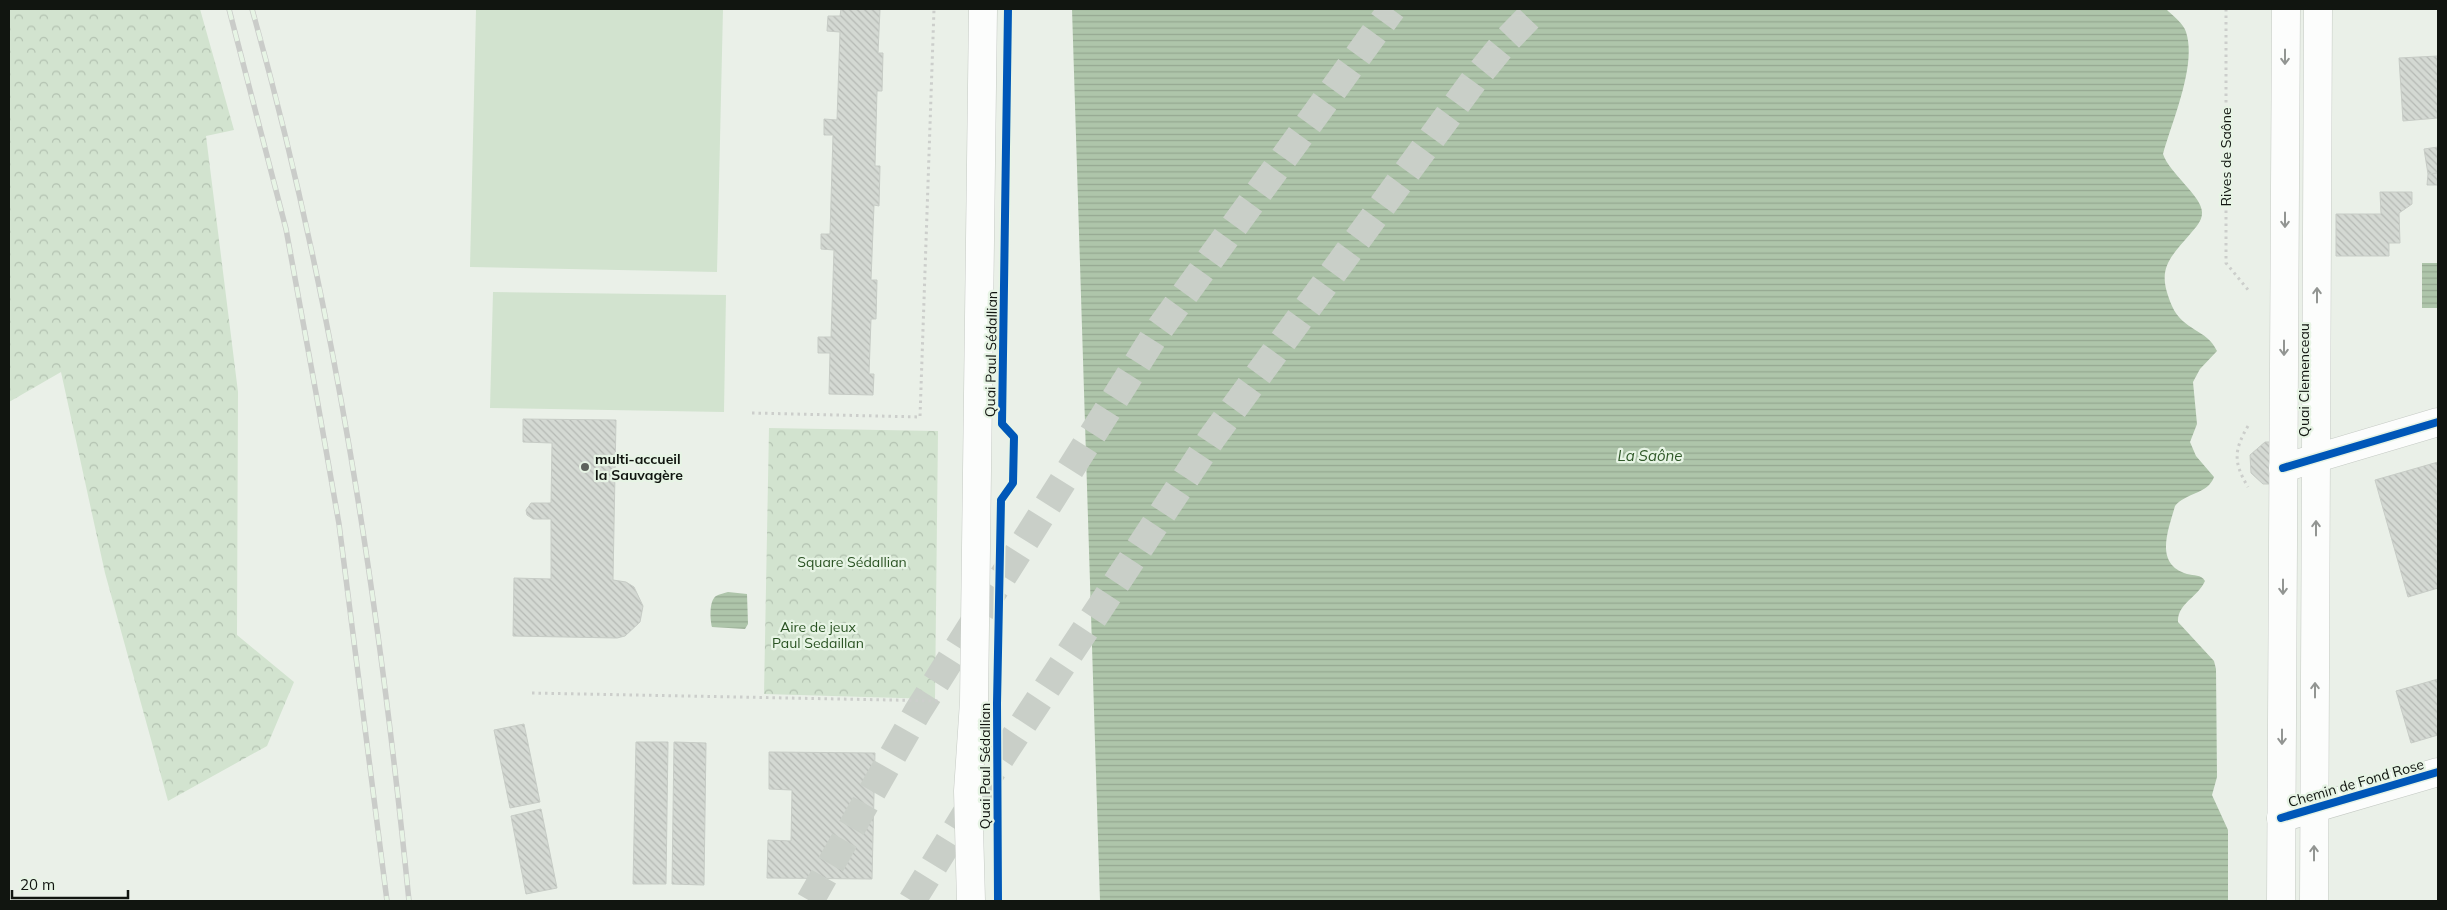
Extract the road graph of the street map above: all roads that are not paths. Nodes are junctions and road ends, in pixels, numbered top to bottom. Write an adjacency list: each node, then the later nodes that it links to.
1 (983, 9): 14 (main road, Quai Paul Sédallian)
2 (2286, 9): 5 (main road, Quai Clemenceau, one-way to 5)
3 (2318, 9): 4 (main road, Quai Clemenceau)
4 (2318, 92): 5 (main road); 6 (main road, Quai Clemenceau)
5 (2285, 94): 7 (main road, Quai Clemenceau)
6 (2318, 181): 7 (main road); 9 (main road, Quai Clemenceau, one-way to 6)
7 (2285, 183): 10 (main road, Quai Clemenceau, one-way to 10)
8 (2438, 422): 9 (main road)
9 (2316, 458): 10 (main road); 12 (main road, Quai Clemenceau, one-way to 9)
10 (2283, 468): 13 (main road, Quai Clemenceau, one-way to 13)
11 (2438, 772): 12 (main road, Chemin de Fond Rose)
12 (2314, 808): 13 (main road, Chemin de Fond Rose); 16 (main road, Quai Clemenceau, one-way to 12)
13 (2281, 818): 15 (main road, Quai Clemenceau)
14 (971, 901)
15 (2281, 901)
16 (2314, 901)

